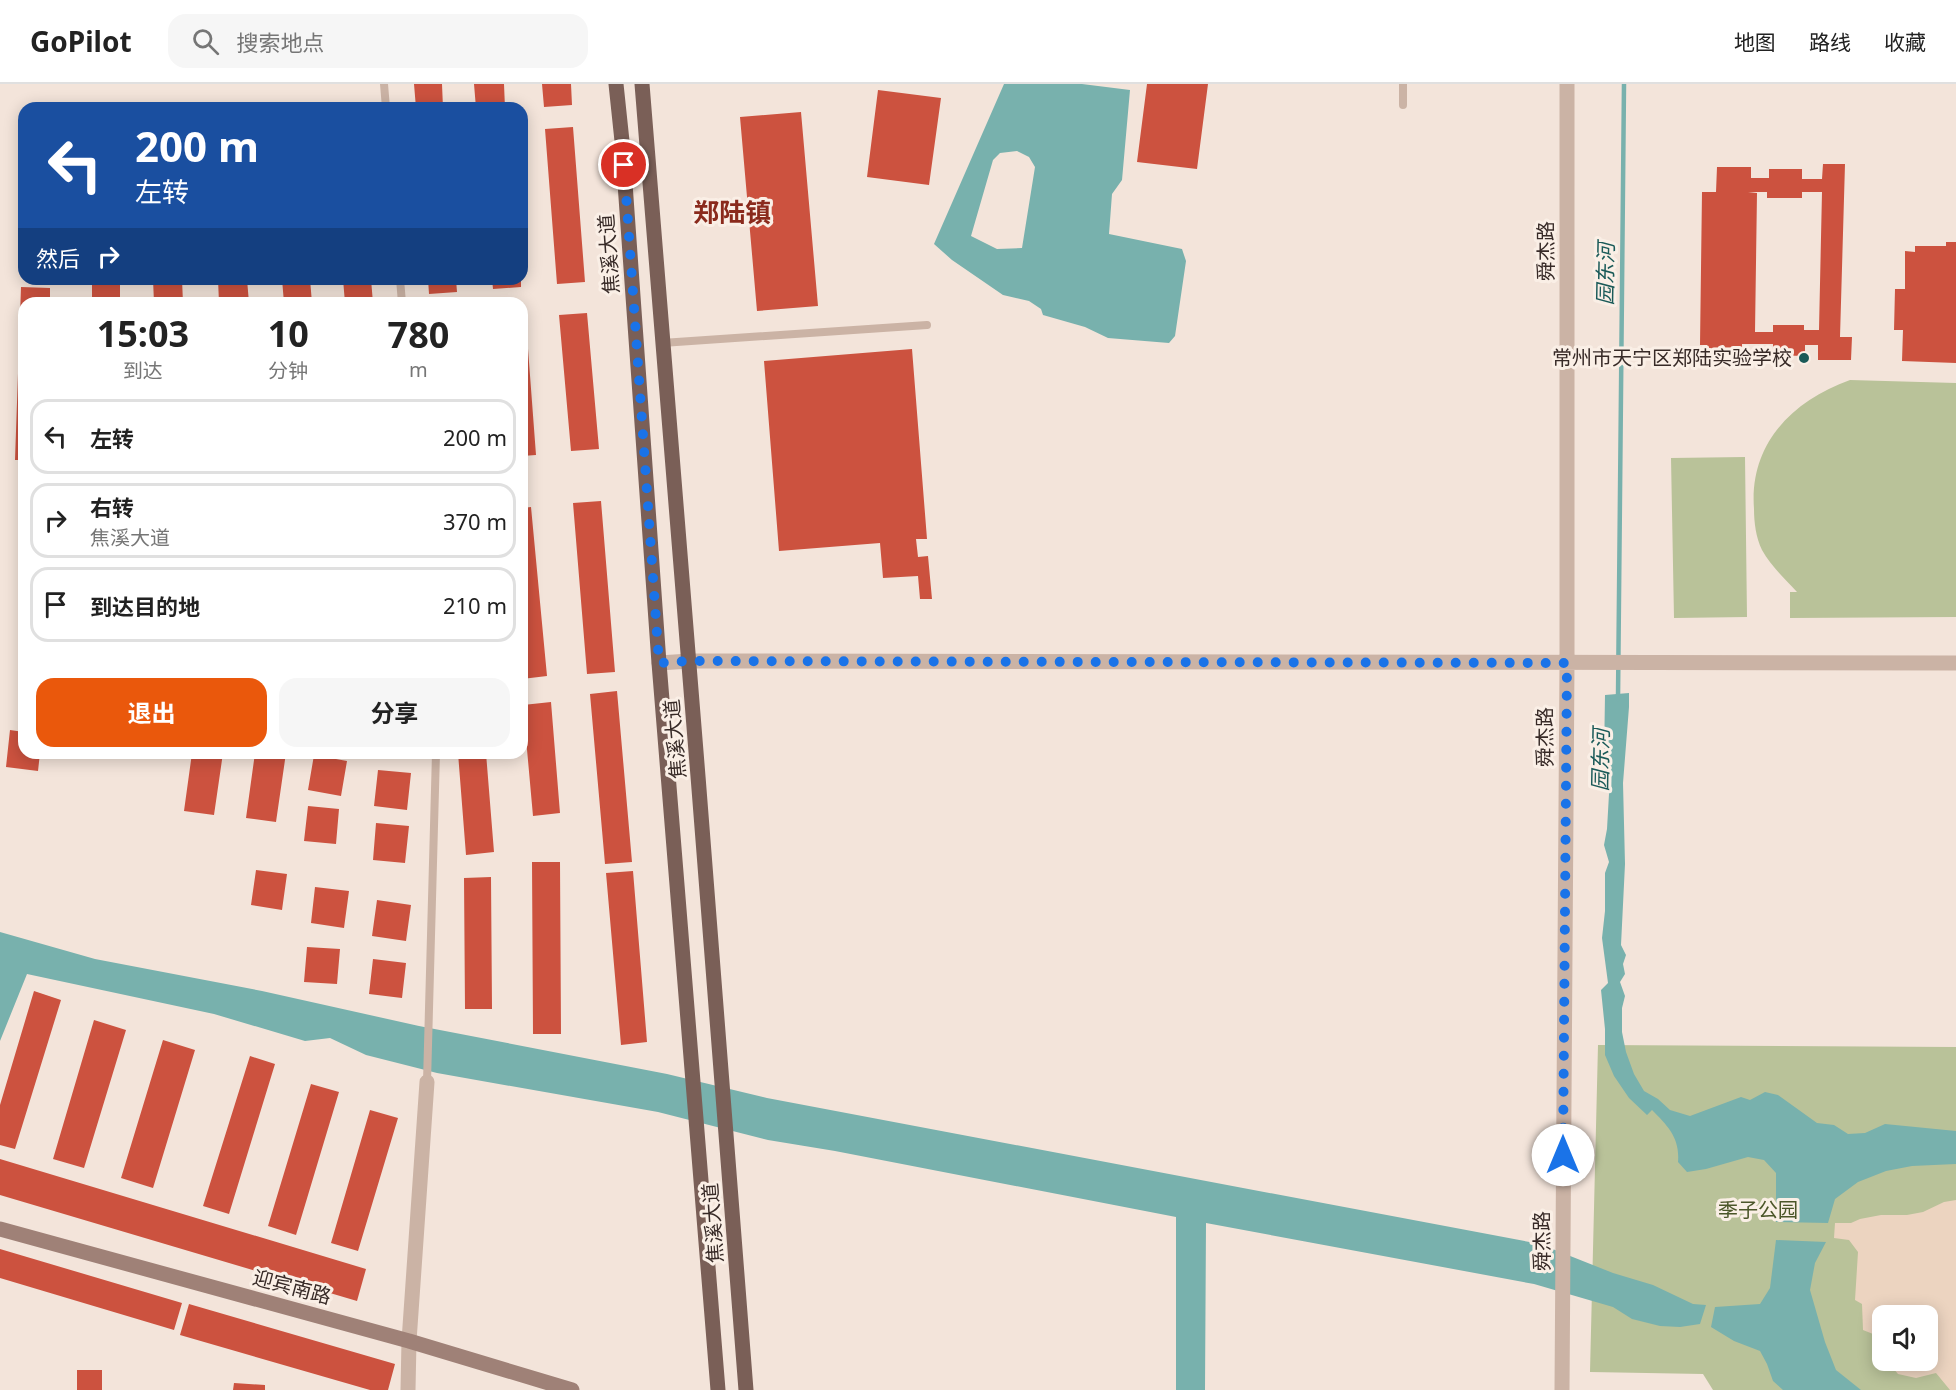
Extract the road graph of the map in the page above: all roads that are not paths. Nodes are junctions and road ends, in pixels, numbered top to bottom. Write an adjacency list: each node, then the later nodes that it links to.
1 (384, 84): 6 (lane)
2 (616, 84): 11 (main road, 焦溪大道)
3 (642, 84): 9 (main road, 焦溪大道)
4 (1403, 84): 7 (lane)
5 (1567, 84): 12 (street, 舜杰路)
6 (386, 102)
7 (1403, 105)
8 (927, 325): 9 (lane)
9 (662, 343): 10 (main road, 焦溪大道)
10 (690, 661): 11 (street); 12 (street); 21 (main road, 焦溪大道)
11 (659, 663): 20 (main road, 焦溪大道)
12 (1567, 663): 13 (street); 22 (street, 舜杰路)
13 (1956, 663)
14 (436, 759): 15 (lane)
15 (427, 1082): 17 (street)
16 (0, 1229): 17 (street, 迎宾南路)
17 (409, 1341): 18 (street); 19 (street, 迎宾南路)
18 (408, 1390)
19 (572, 1390)
20 (718, 1390)
21 (746, 1390)
22 (1562, 1390)

